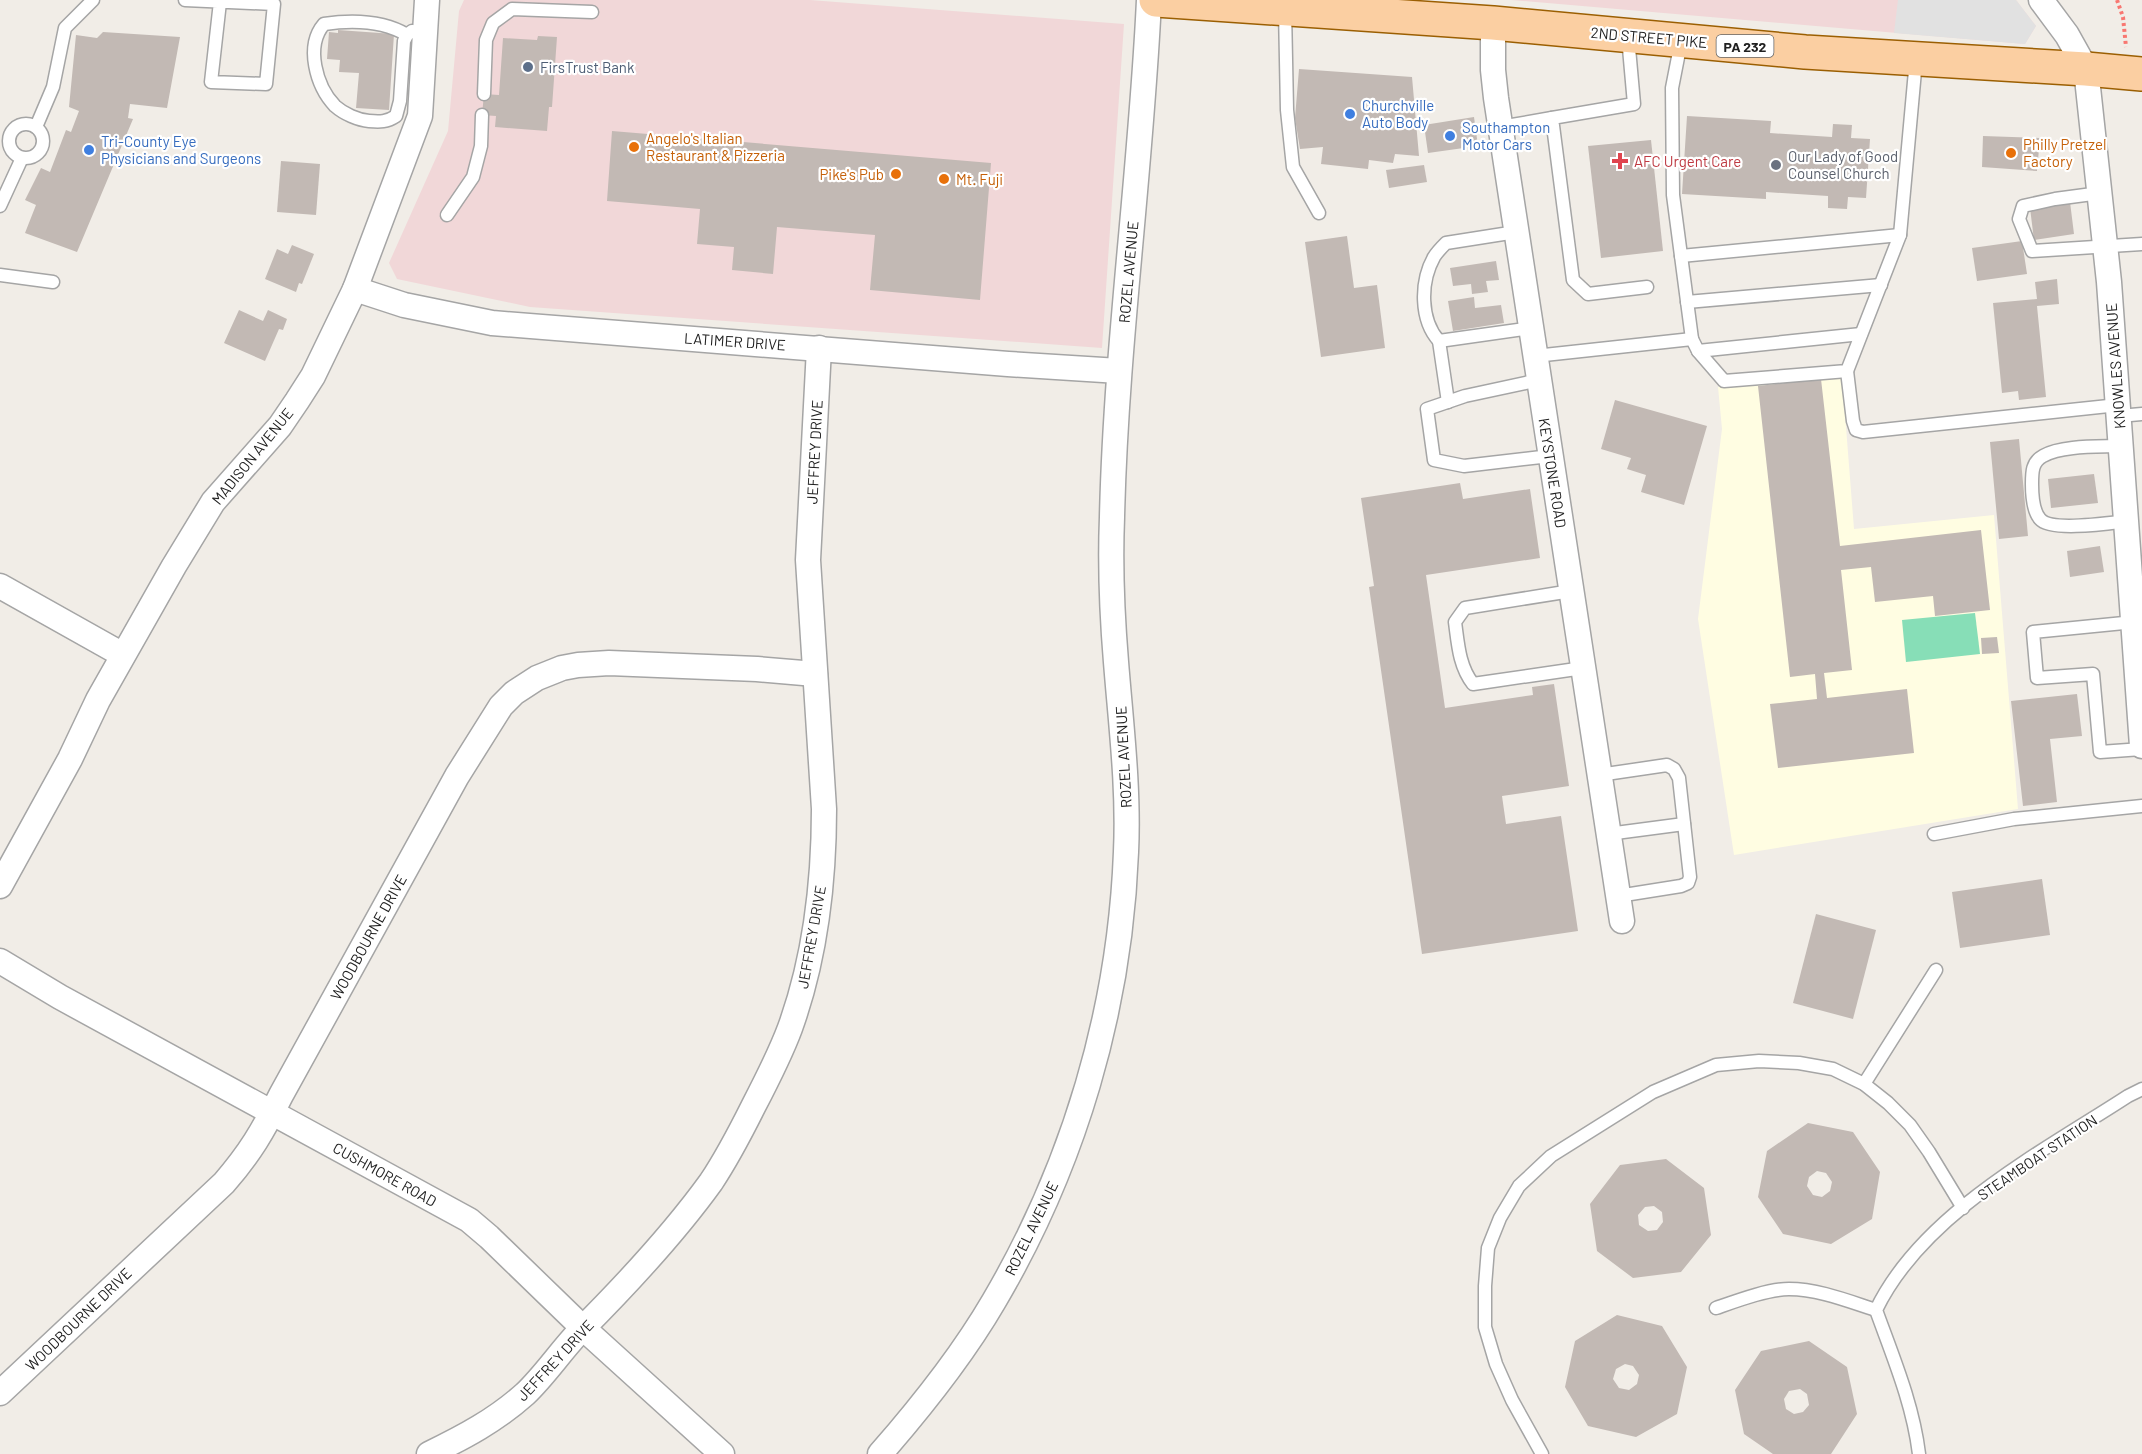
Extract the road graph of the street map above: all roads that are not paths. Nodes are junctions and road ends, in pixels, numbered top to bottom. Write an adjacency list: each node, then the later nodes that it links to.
1 (93, 0): 22 (lane)
2 (186, 0): 7 (lane)
3 (427, 0): 13 (street, MADISON AVENUE)
4 (1149, 0): 47 (street, ROZEL AVENUE)
5 (1156, 0): 10 (main road, 2ND STREET PIKE / PA 232)
6 (2041, 0): 18 (street, KNOWLES AVENUE)
7 (220, 2): 8 (lane); 8 (lane)
8 (274, 2)
9 (1338, 6): 10 (main road, 2ND STREET PIKE / PA 232); 12 (main road, 2ND STREET PIKE / PA 232)
10 (1285, 9): 27 (lane)
11 (592, 12): 19 (lane)
12 (1493, 23): 14 (main road, 2ND STREET PIKE / PA 232); 23 (street, KEYSTONE ROAD)
13 (416, 34): 13 (lane); 38 (street, MADISON AVENUE)
14 (1628, 36): 15 (main road, 2ND STREET PIKE / PA 232); 21 (lane)
15 (1682, 40): 16 (main road, 2ND STREET PIKE / PA 232); 33 (lane)
16 (1917, 58): 18 (main road, 2ND STREET PIKE / PA 232); 30 (lane)
17 (2134, 64): 18 (main road, 2ND STREET PIKE / PA 232)
18 (2086, 69): 25 (street, KNOWLES AVENUE)
19 (484, 94)
20 (482, 116): 28 (lane)
21 (1552, 118): 23 (lane); 37 (lane)
22 (36, 127): 24 (lane); 24 (lane)
23 (1500, 127): 29 (street, KEYSTONE ROAD)
24 (22, 158): 26 (lane)
25 (2100, 193): 32 (street, KNOWLES AVENUE); 32 (lane)
26 (0, 206)
27 (1318, 213)
28 (447, 215)
29 (1516, 232): 40 (street, KEYSTONE ROAD); 43 (lane)
30 (1900, 235): 33 (lane); 36 (lane)
31 (2142, 244): 32 (lane)
32 (2106, 246): 51 (street, KNOWLES AVENUE)
33 (1681, 256): 39 (lane)
34 (0, 275): 35 (lane)
35 (53, 282)
36 (1881, 285): 39 (lane); 41 (lane)
37 (1647, 287)
38 (355, 289): 44 (street, LATIMER DRIVE); 59 (street, MADISON AVENUE)
39 (1687, 302): 42 (lane)
40 (1531, 328): 43 (lane); 46 (street, KEYSTONE ROAD)
41 (1861, 333): 45 (lane); 48 (lane)
42 (1692, 339): 45 (lane); 46 (lane)
43 (1439, 341): 50 (lane)
44 (819, 348): 47 (street, LATIMER DRIVE); 61 (street, JEFFREY DRIVE)
45 (1698, 351): 48 (lane)
46 (1535, 356): 49 (street, KEYSTONE ROAD)
47 (1119, 370): 83 (street, ROZEL AVENUE)
48 (1847, 371): 51 (lane)
49 (1539, 380): 50 (lane); 53 (street, KEYSTONE ROAD)
50 (1448, 402): 53 (lane)
51 (2126, 412): 52 (street, KNOWLES AVENUE)
52 (2121, 446): 54 (street, KNOWLES AVENUE); 54 (lane)
53 (1550, 456): 57 (street, KEYSTONE ROAD)
54 (2127, 521): 56 (street, KNOWLES AVENUE)
55 (0, 586): 59 (street)
56 (2137, 587): 58 (street, KNOWLES AVENUE)
57 (1571, 591): 60 (street, KEYSTONE ROAD); 60 (lane)
58 (2134, 622): 62 (street, KNOWLES AVENUE); 62 (lane)
59 (123, 656): 68 (street, MADISON AVENUE)
60 (1583, 668): 63 (street, KEYSTONE ROAD)
61 (815, 674): 75 (street, WOODBOURNE DRIVE); 79 (street, JEFFREY DRIVE)
62 (2142, 747)
63 (1599, 775): 65 (lane); 66 (street, KEYSTONE ROAD)
64 (2142, 806): 67 (lane)
65 (1684, 824): 66 (lane); 69 (lane)
66 (1608, 834): 69 (street, KEYSTONE ROAD)
67 (1934, 834)
68 (0, 886)
69 (1618, 896): 70 (street, KEYSTONE ROAD)
70 (1622, 921)
71 (0, 961): 75 (street, CUSHMORE ROAD)
72 (1936, 970): 73 (lane)
73 (1864, 1084): 76 (lane); 84 (lane)
74 (2142, 1089): 76 (lane, STEAMBOAT STATION)
75 (273, 1112): 79 (street, CUSHMORE ROAD); 80 (street, WOODBOURNE DRIVE)
76 (1963, 1208): 78 (lane, STEAMBOAT STATION)
77 (1716, 1308): 78 (lane)
78 (1876, 1310): 85 (lane)
79 (583, 1328): 81 (street, JEFFREY DRIVE); 82 (street, CUSHMORE ROAD)
80 (1, 1390)
81 (429, 1454)
82 (722, 1454)
83 (880, 1454)
84 (1542, 1454)
85 (1919, 1454)

